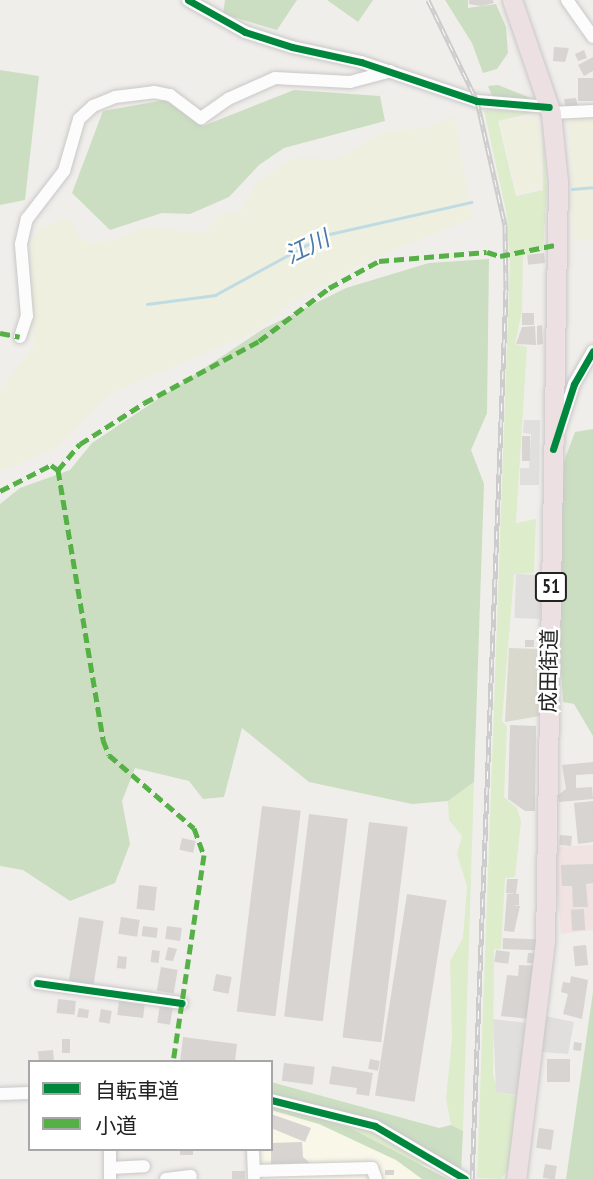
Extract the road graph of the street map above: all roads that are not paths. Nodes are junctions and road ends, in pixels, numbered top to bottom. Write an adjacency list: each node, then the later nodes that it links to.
1 (188, 0): 5 (street)
2 (512, 0): 6 (highway, 成田街道 / 51)
3 (567, 0): 4 (street)
4 (593, 37)
5 (391, 71): 6 (street); 8 (street)
6 (550, 110): 7 (street); 10 (highway, 成田街道 / 51)
7 (593, 111)
8 (20, 337)
9 (593, 351): 10 (street)
10 (553, 449): 19 (highway, 成田街道 / 51)
11 (37, 983): 12 (street)
12 (182, 1003)
13 (28, 1093): 14 (street)
14 (0, 1094)
15 (273, 1100): 25 (street)
16 (110, 1151): 20 (street)
17 (253, 1151): 21 (street)
18 (144, 1166): 20 (street)
19 (517, 1170): 26 (street)
20 (110, 1173)
21 (254, 1175): 24 (street)
22 (191, 1176): 23 (street)
23 (166, 1179)
24 (376, 1179)
25 (465, 1179)
26 (504, 1179)

